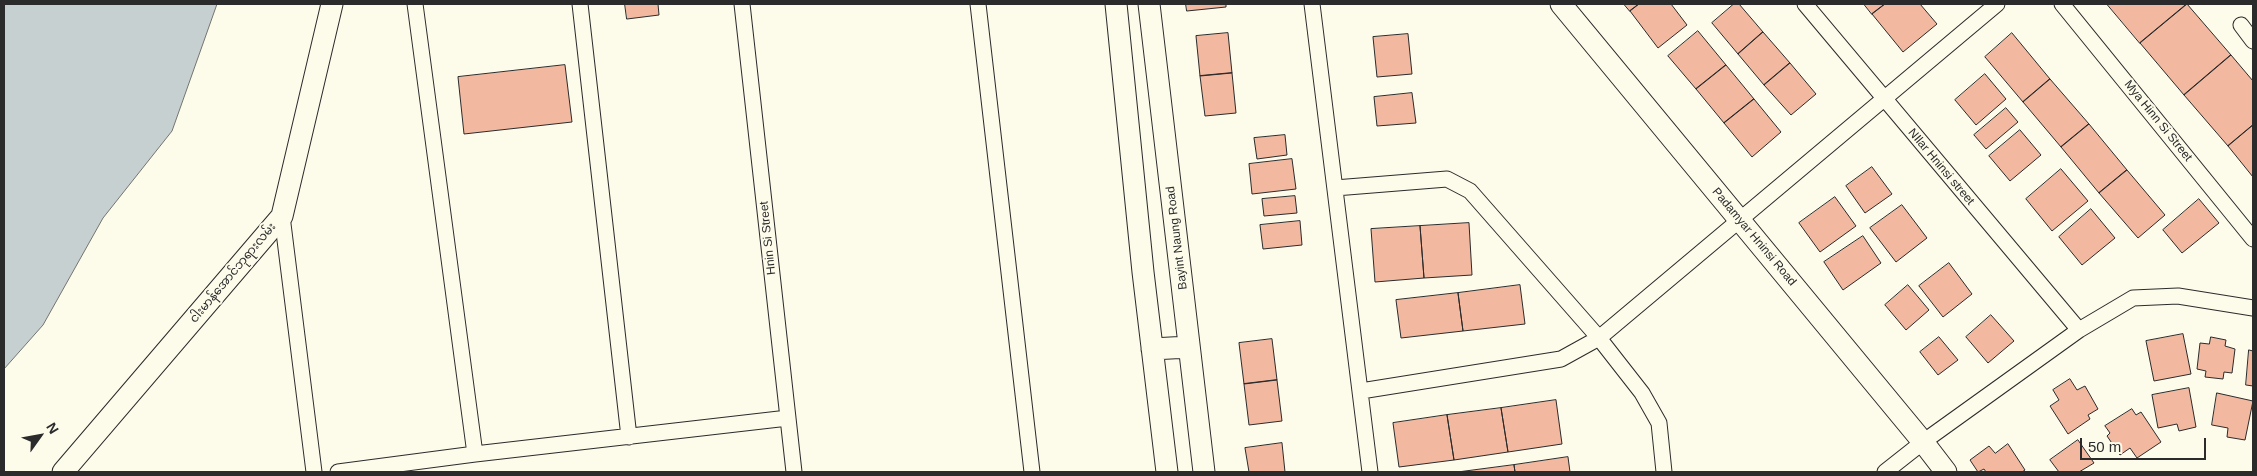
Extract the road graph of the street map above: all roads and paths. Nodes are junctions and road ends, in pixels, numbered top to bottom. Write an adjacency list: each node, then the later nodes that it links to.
1 (332, 4): 17 (street, ငါးမာန်အောင်ဘုရားလမ်း)
2 (415, 4): 29 (street)
3 (580, 4): 27 (street)
4 (742, 4): 26 (street, Hnin Si Street)
5 (978, 4): 34 (street)
6 (1116, 4): 24 (street)
7 (1149, 4): 23 (street, Bayint Naung Road)
8 (1312, 4): 16 (street)
9 (1561, 4): 18 (street, Padamyar Hninsi Road)
10 (1805, 4): 15 (street, NIlar Hninsi street)
11 (1997, 4): 15 (street)
12 (2062, 4): 19 (street, Mya Hinn Si Street)
13 (2241, 25): 14 (street)
14 (2253, 41)
15 (1884, 99): 18 (street); 21 (street, NIlar Hninsi street)
16 (1335, 188): 22 (street); 25 (street)
17 (282, 216): 30 (street, ငါးမာန်အောင်ဘုရားလမ်း); 31 (street)
18 (1740, 220): 22 (street); 28 (street, Padamyar Hninsi Road)
19 (2253, 239)
20 (2253, 308): 21 (street)
21 (2079, 330): 28 (street)
22 (1599, 338): 25 (street); 38 (street)
23 (1189, 347): 24 (street); 36 (street, Bayint Naung Road)
24 (1152, 349): 35 (street)
25 (1361, 391): 37 (street)
26 (788, 418): 27 (street); 33 (street, Hnin Si Street)
27 (629, 437): 29 (street)
28 (1923, 442): 39 (street); 40 (street, Padamyar Hninsi Road)
29 (475, 454): 32 (street)
30 (63, 472)
31 (314, 472)
32 (338, 472)
33 (794, 472)
34 (1032, 472)
35 (1166, 472)
36 (1204, 472)
37 (1370, 472)
38 (1664, 472)
39 (1885, 472)
40 (1946, 472)

